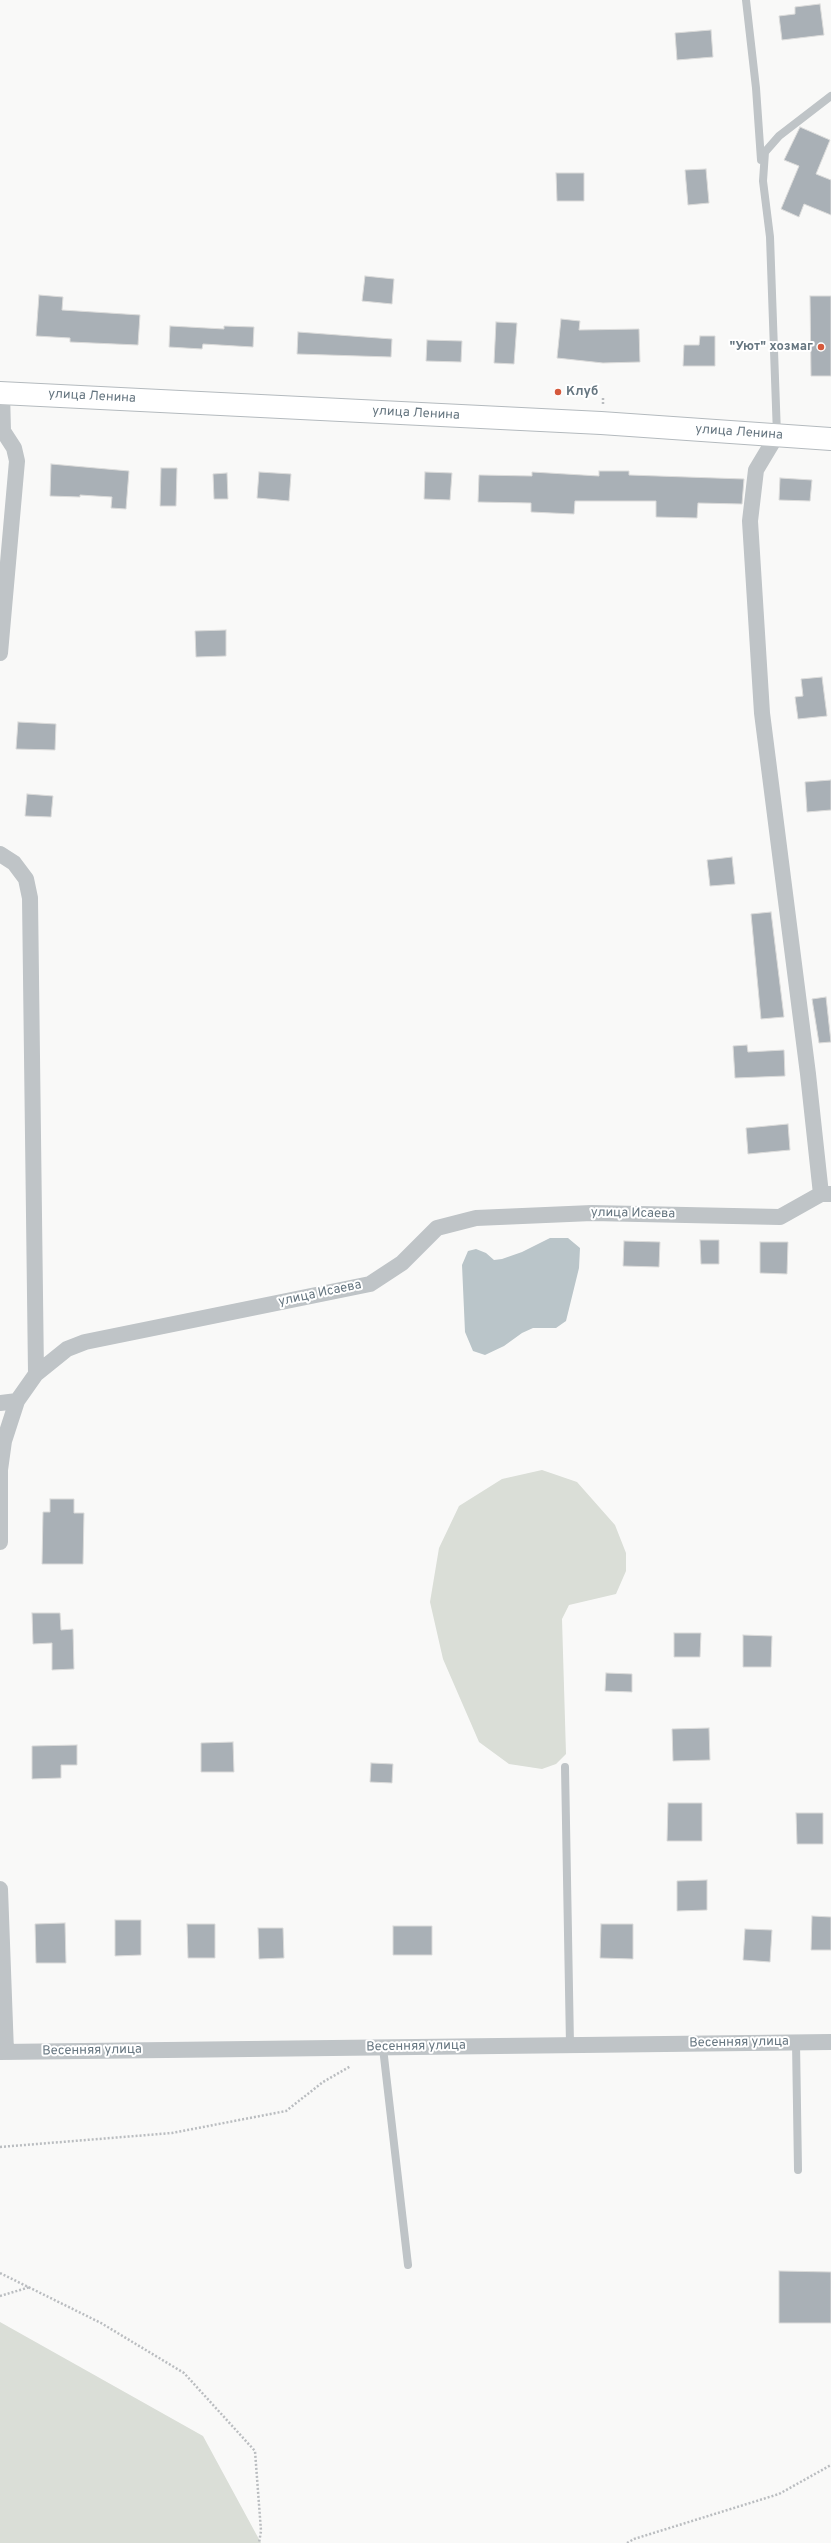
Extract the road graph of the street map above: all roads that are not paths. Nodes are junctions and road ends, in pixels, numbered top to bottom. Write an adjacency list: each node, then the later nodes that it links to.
1 (746, 0): 3 (lane)
2 (831, 96): 3 (lane)
3 (763, 181): 5 (lane)
4 (1, 393): 5 (main road, улица Ленина); 7 (street)
5 (777, 435): 6 (main road, улица Ленина); 9 (street)
6 (831, 439)
7 (0, 653)
8 (0, 854): 10 (street)
9 (826, 1194): 10 (street, улица Исаева)
10 (36, 1374): 11 (street, улица Исаева)
11 (17, 1401): 12 (street); 13 (street, улица Исаева)
12 (0, 1404)
13 (0, 1542)
14 (565, 1767): 18 (lane)
15 (0, 1889): 20 (street)
16 (796, 2042): 17 (street, Весенняя улица); 18 (street, Весенняя улица); 21 (lane)
17 (831, 2042)
18 (570, 2045): 19 (street, Весенняя улица)
19 (383, 2048): 20 (street, Весенняя улица); 22 (lane)
20 (3, 2052)
21 (798, 2170)
22 (408, 2265)

